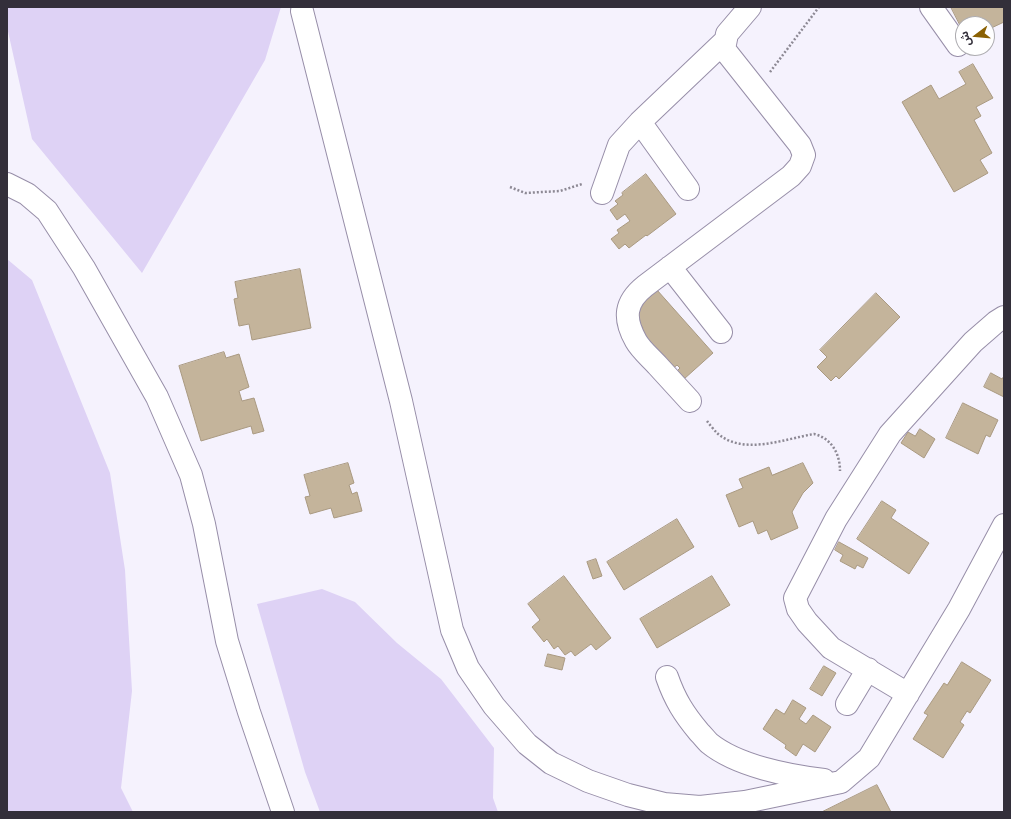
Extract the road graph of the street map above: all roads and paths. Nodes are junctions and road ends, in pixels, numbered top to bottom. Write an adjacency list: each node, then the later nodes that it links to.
1 (750, 7): 6 (street)
2 (819, 7): 7 (path)
3 (931, 7): 5 (street)
4 (302, 11): 24 (street)
5 (955, 41)
6 (724, 42): 7 (street); 8 (street)
7 (756, 90): 13 (street)
8 (640, 122): 10 (street); 12 (street)
9 (7, 184): 25 (street)
10 (605, 184): 11 (path)
11 (510, 187)
12 (688, 190)
13 (670, 268): 15 (street); 16 (street)
14 (1004, 317): 20 (street)
15 (720, 332)
16 (690, 401)
17 (707, 421): 18 (path)
18 (840, 474)
19 (1004, 525): 22 (street)
20 (868, 670): 22 (street); 23 (street)
21 (667, 677): 24 (street)
22 (908, 694): 24 (street)
23 (846, 704)
24 (841, 782)
25 (283, 812)

